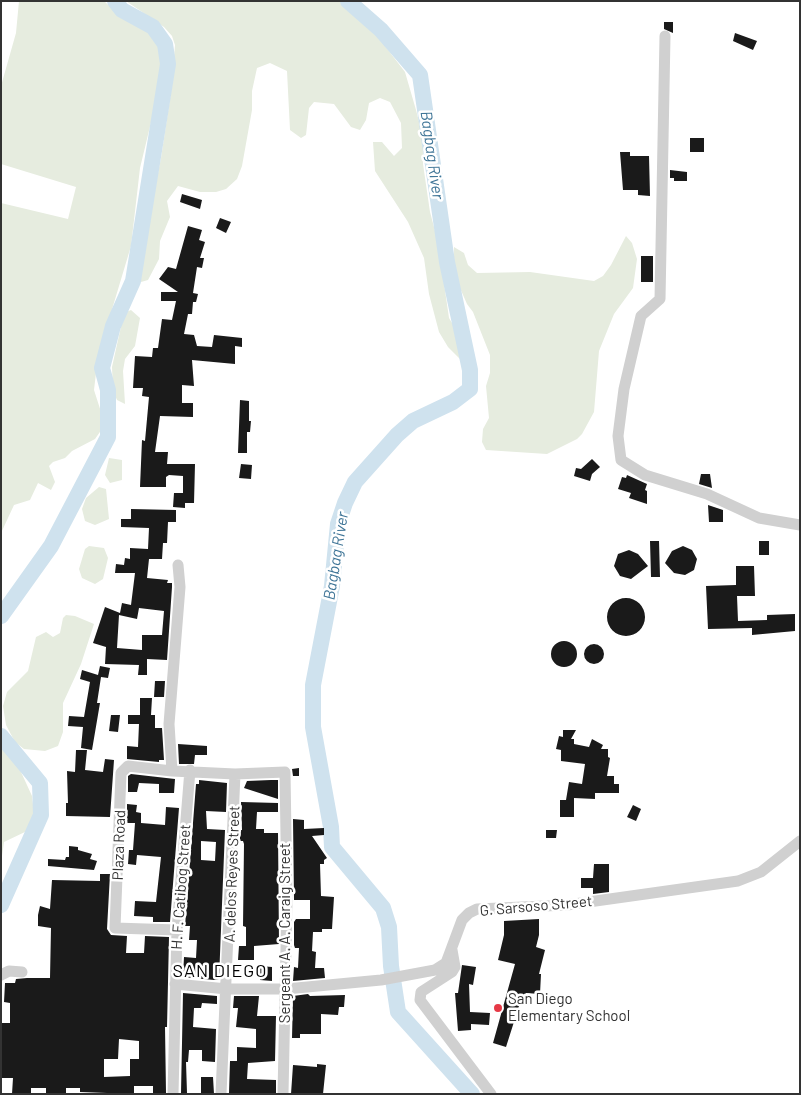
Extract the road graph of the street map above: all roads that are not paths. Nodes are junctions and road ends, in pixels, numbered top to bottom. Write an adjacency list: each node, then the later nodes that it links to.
1 (665, 36): 2 (street)
2 (800, 524)
3 (178, 565): 5 (street)
4 (190, 770): 5 (street, Plaza Road); 7 (street, Plaza Road); 9 (street, H. F. Catibog Street)
5 (172, 771): 9 (street, Plaza Road)
6 (285, 772): 7 (street, Plaza Road); 15 (street, Sergeant A. A. Caraig Street)
7 (235, 774): 14 (street, A. delos Reyes Street)
8 (800, 841): 10 (street, G. Sarsoso Street)
9 (177, 930): 13 (street, H. F. Catibog Street)
10 (452, 950): 15 (street, G. Sarsoso Street); 19 (street)
11 (22, 972): 12 (street)
12 (1, 975)
13 (175, 984): 14 (street, G. Sarsoso Street); 16 (street, H. F. Catibog Street)
14 (227, 989): 15 (street, G. Sarsoso Street); 17 (street, A. delos Reyes Street)
15 (286, 989): 18 (street, Sergeant A. A. Caraig Street)
16 (172, 1094)
17 (221, 1094)
18 (283, 1094)
19 (491, 1094)

